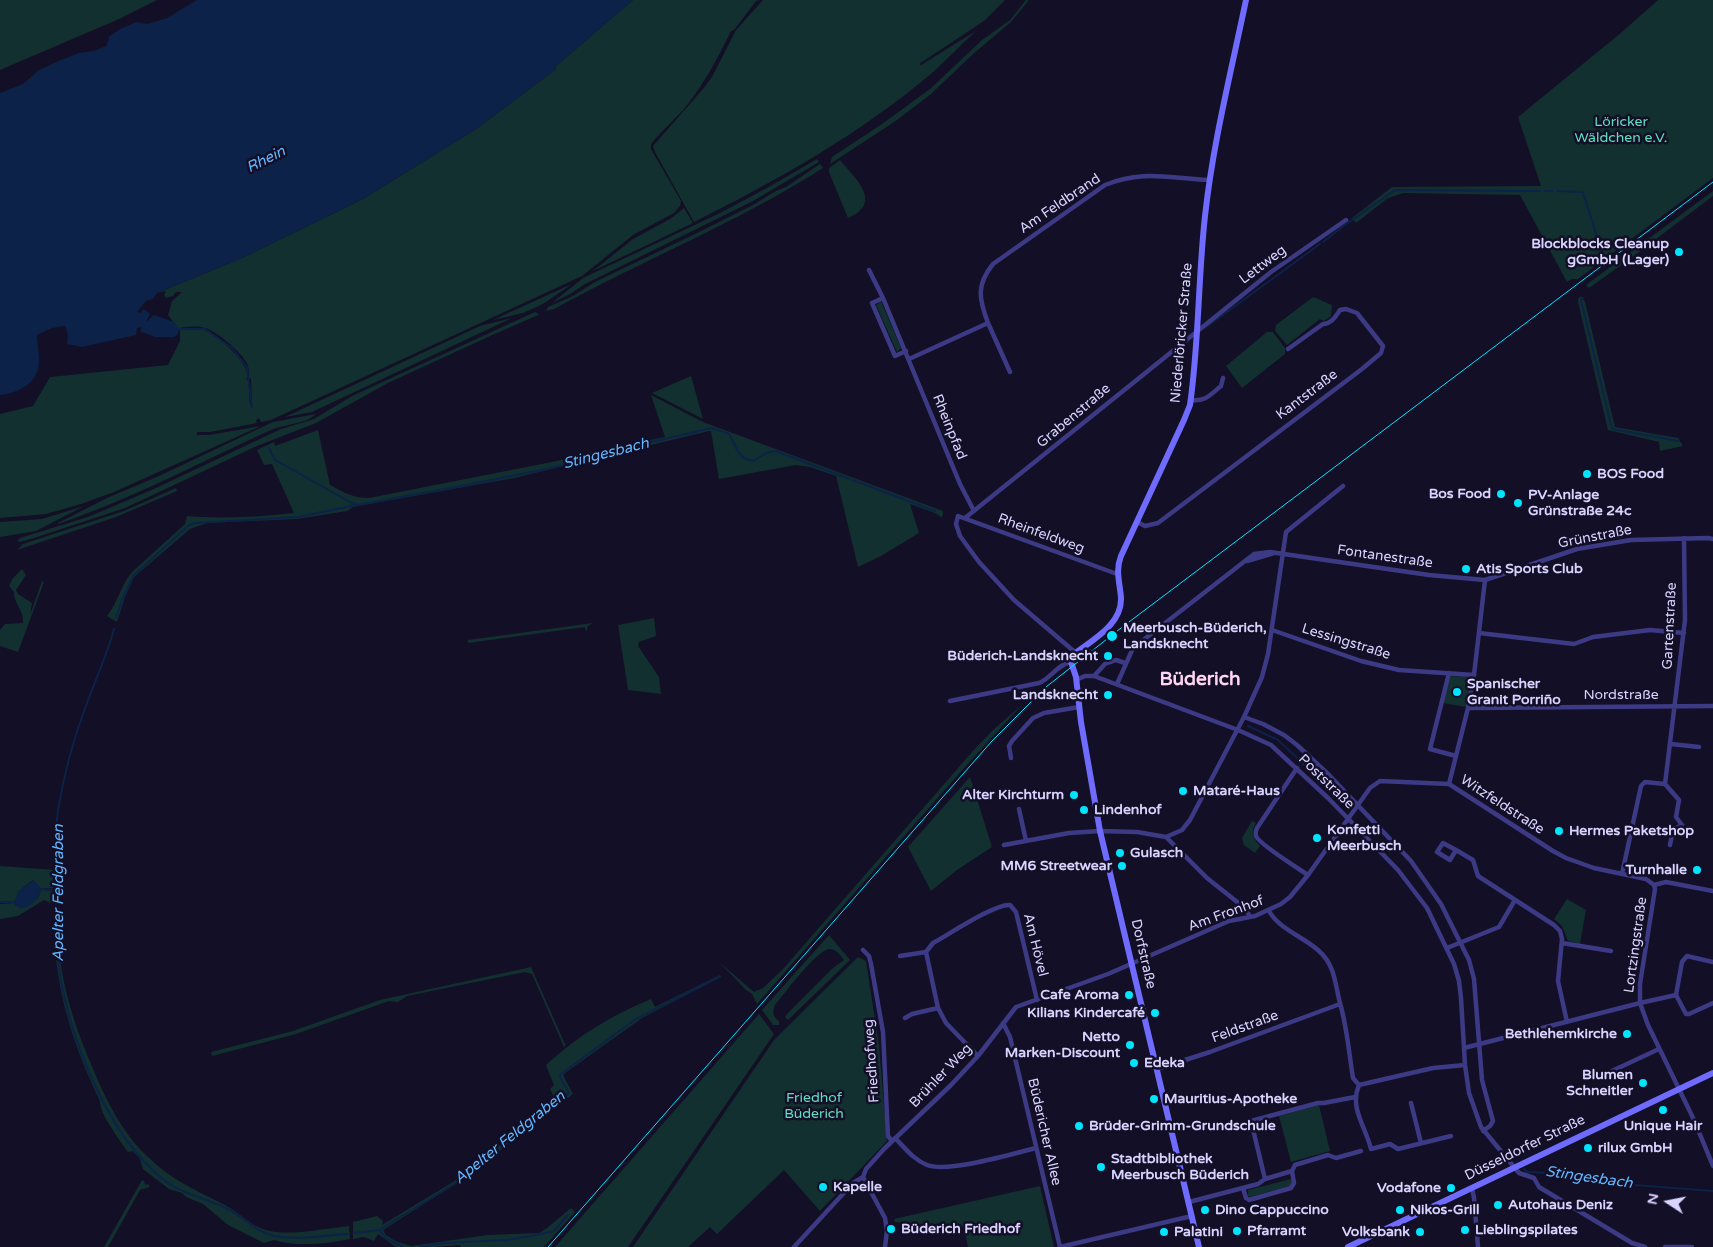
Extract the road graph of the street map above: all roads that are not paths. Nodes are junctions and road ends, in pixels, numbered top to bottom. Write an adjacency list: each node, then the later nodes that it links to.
1 (1246, 0): 2 (main road, Niederlöricker Straße)
2 (1210, 180): 6 (street, Am Feldbrand); 7 (main road, Niederlöricker Straße)
3 (1346, 220): 7 (street, Lettweg)
4 (869, 270): 5 (street, Rheinpfad)
5 (883, 298): 9 (street, Rheinpfad); 9 (street)
6 (988, 323): 10 (street); 11 (street, Am Feldbrand)
7 (1196, 331): 13 (main road, Niederlöricker Straße); 15 (street, Grabenstraße)
8 (1288, 350): 17 (street, Kantstraße)
9 (906, 351): 10 (street, Rheinpfad)
10 (908, 358): 15 (street, Rheinpfad)
11 (1010, 372)
12 (1223, 378): 13 (street)
13 (1190, 400): 17 (main road, Niederlöricker Straße)
14 (1343, 486): 20 (street)
15 (974, 511): 16 (street, Grabenstraße)
16 (965, 518): 21 (street, Rheinfeldweg); 26 (street, Rheinfeldweg)
17 (1137, 522): 21 (main road, Niederlöricker Straße)
18 (1684, 538): 19 (street, Grünstraße); 22 (street, Grünstraße); 25 (street, Gartenstraße)
19 (1713, 539)
20 (1283, 554): 22 (street, Fontanestraße); 23 (street); 27 (street, Fontanestraße)
21 (1117, 574): 26 (main road, Niederlöricker Straße)
22 (1485, 580): 24 (street)
23 (1272, 630): 29 (street, Lessingstraße); 39 (street)
24 (1479, 633): 25 (street); 30 (street)
25 (1684, 633): 35 (street, Gartenstraße)
26 (1076, 653): 28 (main road, Niederlöricker Straße)
27 (1125, 663): 31 (street); 33 (street, Fontanestraße)
28 (1071, 664): 32 (main road, Dorfstraße); 34 (street)
29 (1449, 673): 30 (street, Lessingstraße); 43 (street)
30 (1474, 675): 38 (street)
31 (1094, 676): 32 (street); 33 (street, Poststraße)
32 (1076, 680): 37 (main road, Dorfstraße)
33 (1116, 684): 40 (street, Poststraße)
34 (950, 701)
35 (1676, 706): 36 (street, Nordstraße); 38 (street, Nordstraße); 41 (street, Gartenstraße)
36 (1713, 706)
37 (1079, 707): 44 (street); 51 (main road, Dorfstraße)
38 (1468, 708): 43 (street)
39 (1244, 717): 40 (street); 48 (street, Poststraße)
40 (1238, 730): 45 (street, Poststraße); 52 (street)
41 (1671, 744): 42 (street); 47 (street, Gartenstraße)
42 (1699, 747)
43 (1456, 756): 46 (street)
44 (1011, 758)
45 (1297, 768): 50 (street, Poststraße); 58 (street)
46 (1449, 784): 48 (street, Witzfeldstraße); 57 (street, Witzfeldstraße)
47 (1665, 784): 55 (street); 57 (street)
48 (1358, 804): 50 (street, Witzfeldstraße); 64 (street, Poststraße)
49 (1019, 809): 53 (street)
50 (1348, 818): 58 (street, Am Fronhof); 66 (street, Poststraße)
51 (1100, 830): 52 (street); 53 (street); 72 (main road, Dorfstraße)
52 (1166, 837): 63 (street)
53 (1026, 841): 54 (street)
54 (1004, 845)
55 (1670, 845)
56 (1456, 850): 61 (street)
57 (1622, 874): 59 (street, Witzfeldstraße)
58 (1308, 875): 62 (street, Am Fronhof)
59 (1654, 885): 60 (street, Witzfeldstraße); 75 (street, Lortzingstraße)
60 (1713, 891)
61 (1515, 900): 64 (street); 65 (street)
62 (1269, 910): 63 (street, Am Fronhof); 76 (street)
63 (1250, 917): 72 (street, Am Fronhof)
64 (1460, 942): 66 (street); 82 (street, Poststraße)
65 (1562, 943): 68 (street); 80 (street)
66 (1447, 948): 83 (street, Poststraße)
67 (863, 950): 96 (street, Friedhofweg)
68 (1611, 950)
69 (926, 952): 70 (street); 74 (street, Am Hövel); 78 (street)
70 (900, 956)
71 (1713, 962): 73 (street)
72 (1132, 963): 74 (street, Brühler Weg); 87 (main road, Dorfstraße)
73 (1676, 995): 75 (street); 77 (street)
74 (1037, 1000): 81 (street, Brühler Weg)
75 (1640, 1003): 80 (street); 84 (street, Lortzingstraße)
76 (1340, 1004): 87 (street, Feldstraße); 90 (street)
77 (1713, 1004)
78 (938, 1008): 79 (street); 85 (street)
79 (905, 1018)
80 (1567, 1022): 82 (street)
81 (1003, 1023): 85 (street, Brühler Weg); 98 (street, Büdericher Allee)
82 (1480, 1044): 83 (street); 94 (street, Poststraße)
83 (1464, 1048): 86 (street, Poststraße)
84 (1659, 1049): 89 (street); 91 (street, Lortzingstraße)
85 (978, 1056): 96 (street, Brühler Weg)
86 (1465, 1066): 90 (street); 94 (street, Poststraße)
87 (1157, 1069): 108 (main road, Dorfstraße)
88 (1713, 1073): 91 (main road, Düsseldorfer Straße)
89 (1599, 1077)
90 (1359, 1085): 92 (street)
91 (1679, 1089): 100 (street, Lortzingstraße); 102 (main road, Düsseldorfer Straße)
92 (1355, 1097): 97 (street); 105 (street)
93 (1411, 1103): 97 (street)
94 (1483, 1131): 102 (street, Poststraße)
95 (1451, 1136): 97 (street)
96 (894, 1139): 98 (street); 104 (street, Brühler Weg)
97 (1421, 1143)
98 (1036, 1148): 112 (street, Büdericher Allee)
99 (1361, 1151): 103 (street)
100 (1711, 1152): 101 (street, Lortzingstraße)
101 (1713, 1166)
102 (1515, 1168): 107 (main road, Düsseldorfer Straße); 116 (street, Poststraße)
103 (1292, 1171): 105 (street); 106 (street)
104 (863, 1177): 110 (street, Brühler Weg); 111 (street)
105 (1266, 1179): 106 (street)
106 (1243, 1188): 108 (street)
107 (1472, 1188): 114 (main road, Düsseldorfer Straße); 115 (street)
108 (1189, 1202): 109 (main road, Dorfstraße)
109 (1192, 1216): 112 (street); 113 (main road, Dorfstraße)
110 (794, 1247)
111 (886, 1247)
112 (1060, 1247)
113 (1199, 1247)
114 (1348, 1247)
115 (1478, 1247)
116 (1645, 1247)
117 (1665, 1247): 118 (street)
118 (1692, 1247)

